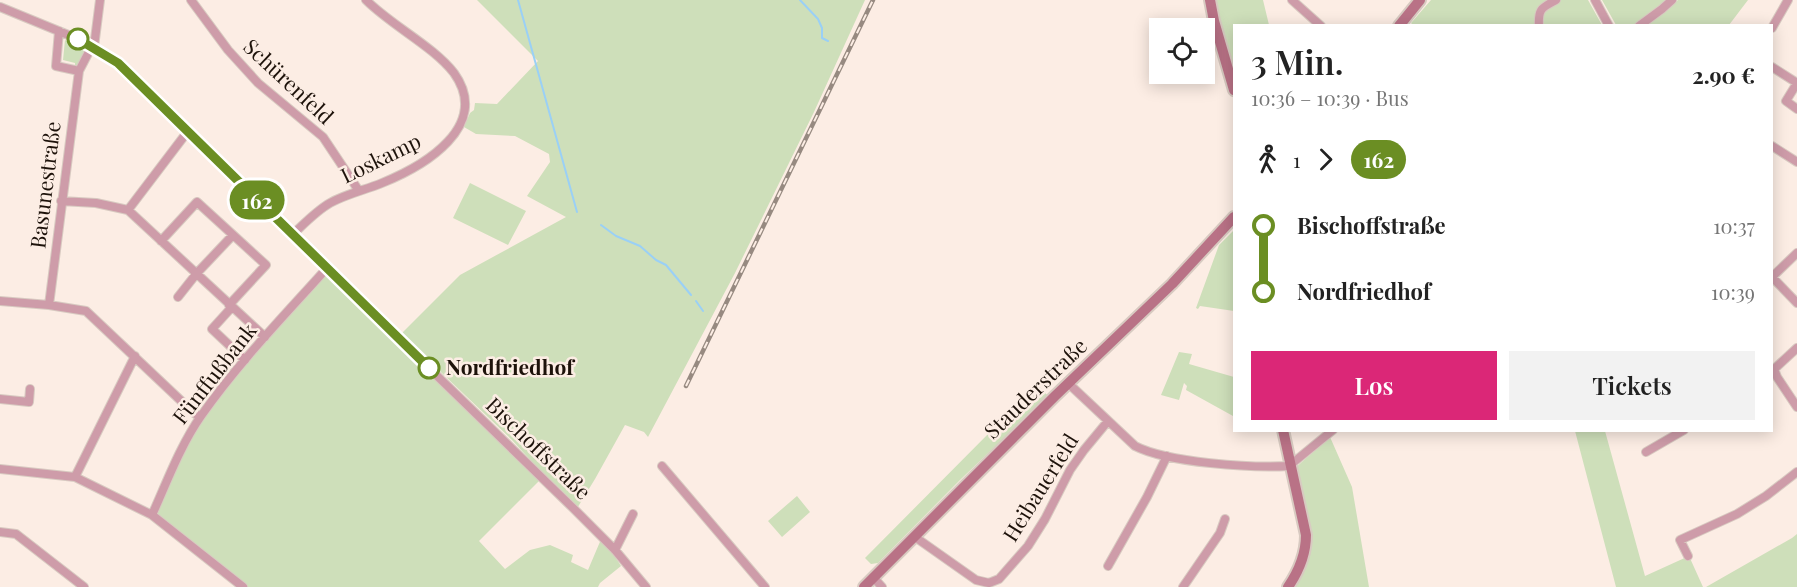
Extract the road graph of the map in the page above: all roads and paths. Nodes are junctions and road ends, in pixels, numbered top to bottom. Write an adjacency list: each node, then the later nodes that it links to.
1 (100, 0): 19 (street, Basunestraße)
2 (191, 0): 28 (street, Schürenfeld)
3 (366, 0): 28 (street, Loskamp)
4 (1210, 0): 23 (main road)
5 (1292, 0): 12 (street)
6 (1420, 0): 13 (main road)
7 (1556, 0): 14 (street)
8 (1595, 0): 15 (street)
9 (1672, 0): 16 (street)
10 (1788, 0): 17 (street)
11 (0, 7): 18 (street, Bischoffstraße)
12 (1319, 24)
13 (1401, 24)
14 (1539, 24)
15 (1608, 24)
16 (1642, 24)
17 (1773, 26)
18 (59, 31): 19 (street, Bischoffstraße); 21 (street)
19 (93, 47): 21 (street, Basunestraße); 25 (street, Bischoffstraße)
20 (1773, 68): 22 (street)
21 (79, 70): 29 (street, Basunestraße)
22 (1797, 84): 24 (street)
23 (1233, 87)
24 (1797, 108)
25 (188, 131): 30 (street); 33 (street, Bischoffstraße)
26 (1773, 147): 27 (street)
27 (1797, 162)
28 (359, 191): 33 (street, Loskamp)
29 (61, 201): 30 (street); 43 (street, Basunestraße)
30 (128, 210): 34 (street)
31 (1233, 218): 50 (main road, Stauderstraße)
32 (233, 235): 34 (street); 37 (street); 44 (street)
33 (292, 235): 36 (street, Bischoffstraße)
34 (162, 241): 37 (street)
35 (1797, 253): 38 (street)
36 (327, 268): 45 (street, Fünffußbank); 71 (street, Bischoffstraße)
37 (197, 273): 40 (street); 44 (street)
38 (1773, 276)
39 (1773, 278): 42 (street)
40 (178, 297)
41 (0, 301): 43 (street)
42 (1797, 303)
43 (49, 305): 47 (street)
44 (230, 306): 45 (street); 48 (street)
45 (265, 337): 48 (street, Fünffußbank)
46 (1797, 348): 49 (street)
47 (135, 356): 54 (street); 65 (street)
48 (245, 360): 54 (street, Fünffußbank)
49 (1773, 370): 53 (street)
50 (1069, 384): 55 (street); 70 (main road, Stauderstraße)
51 (30, 389): 52 (street)
52 (0, 399)
53 (1797, 407)
54 (200, 417): 67 (street, Fünffußbank)
55 (1108, 421): 60 (street); 70 (street, Heibauerfeld)
56 (1283, 432): 62 (main road)
57 (1331, 432): 62 (street)
58 (1681, 432): 59 (street)
59 (1646, 452)
60 (1167, 456): 62 (street); 73 (street)
61 (662, 466): 78 (street)
62 (1289, 466): 82 (main road)
63 (0, 469): 65 (street)
64 (1797, 472): 72 (street)
65 (75, 477): 67 (street)
66 (633, 514): 71 (street)
67 (152, 515): 76 (street)
68 (1225, 519): 81 (street)
69 (0, 532): 75 (street)
70 (915, 537): 74 (main road, Stauderstraße)
71 (615, 550): 77 (street, Bischoffstraße)
72 (1688, 556)
73 (1108, 566)
74 (873, 577): 79 (main road, Stauderstraße); 80 (street)
75 (84, 587)
76 (243, 587)
77 (646, 587)
78 (765, 587)
79 (864, 587)
80 (882, 587)
81 (1183, 587)
82 (1288, 587)

